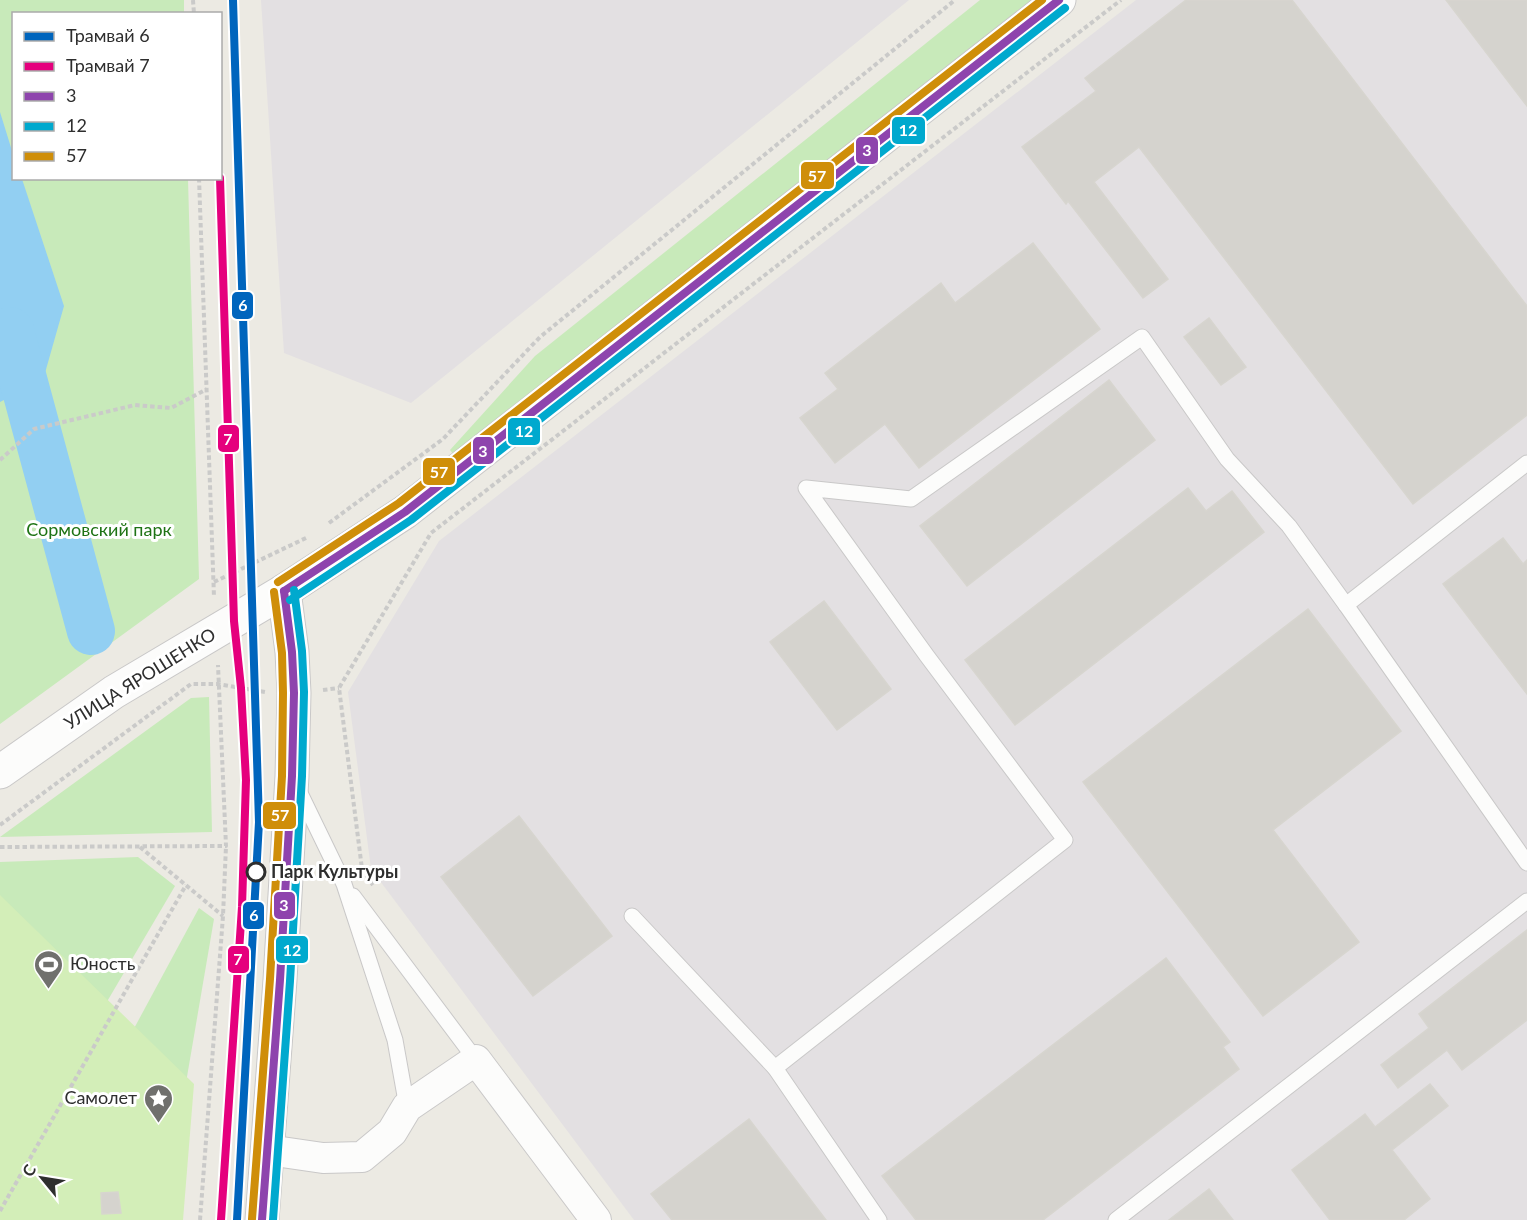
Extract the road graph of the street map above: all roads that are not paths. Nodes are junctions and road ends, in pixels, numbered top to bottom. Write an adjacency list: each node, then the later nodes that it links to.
1 (1059, 0): 3 (main road, УЛИЦА ЯРОШЕНКО)
2 (1527, 463): 4 (lane)
3 (284, 591): 5 (main road, УЛИЦА ЯРОШЕНКО); 6 (main road)
4 (1346, 605): 7 (lane); 12 (lane)
5 (0, 772)
6 (292, 776): 8 (lane); 14 (main road)
7 (1527, 863)
8 (344, 884): 11 (lane); 13 (lane)
9 (1527, 901): 18 (lane)
10 (632, 916): 12 (lane)
11 (476, 1060): 13 (street); 16 (street)
12 (775, 1068): 17 (lane)
13 (407, 1107): 14 (street)
14 (268, 1150): 15 (main road)
15 (262, 1220)
16 (596, 1220)
17 (879, 1220)
18 (1116, 1220)

